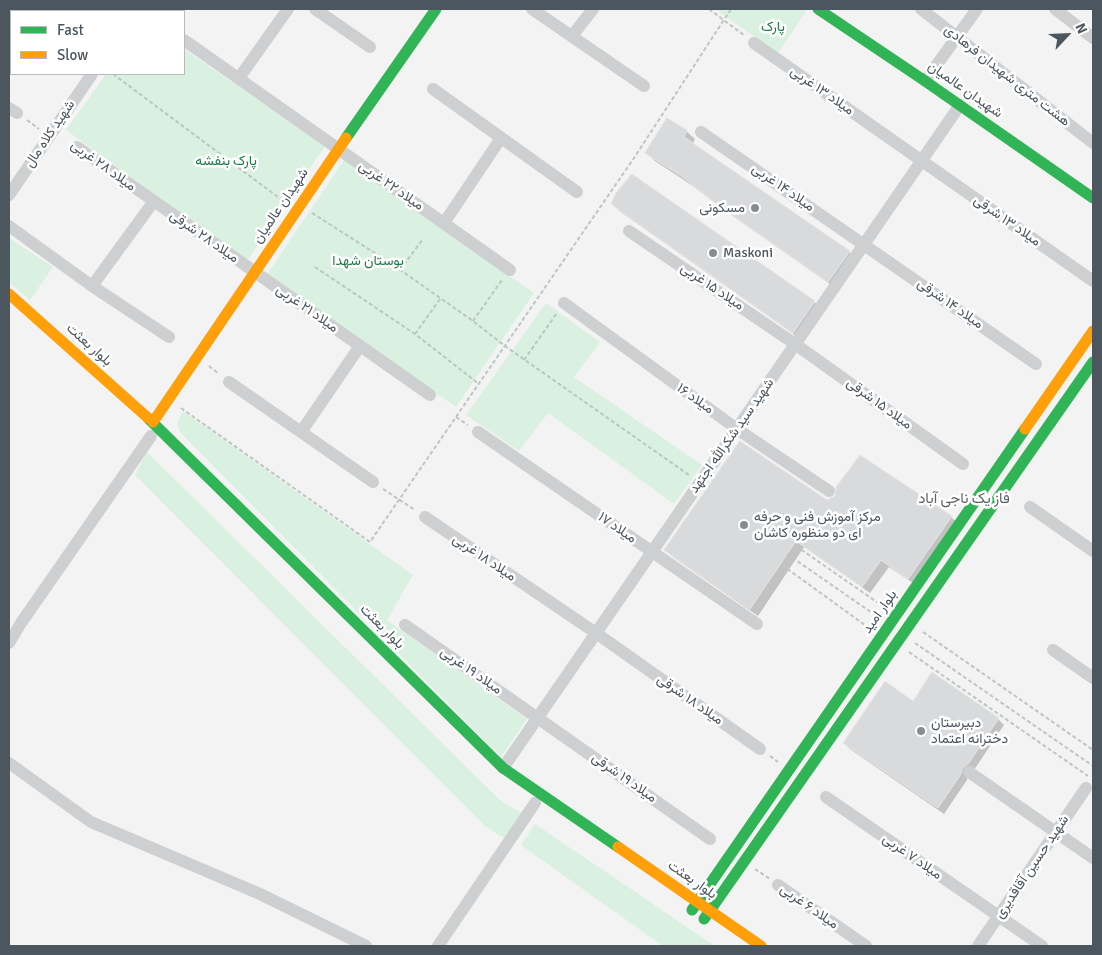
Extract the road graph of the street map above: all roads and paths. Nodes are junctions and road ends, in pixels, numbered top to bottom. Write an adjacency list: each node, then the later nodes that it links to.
1 (288, 9): 21 (street)
2 (315, 9): 18 (street)
3 (436, 9): 32 (street, شهیدان عالمیان)
4 (532, 9): 13 (street)
5 (593, 9): 13 (street)
6 (709, 9): 12 (path)
7 (731, 9): 12 (path)
8 (818, 9): 22 (street, شهیدان عالمیان)
9 (921, 9): 14 (street, هشت متری شهیدان فرهادی)
10 (977, 9): 14 (street)
11 (1055, 9): 15 (street)
12 (724, 20): 17 (path); 61 (path)
13 (572, 36): 23 (street)
14 (957, 37): 22 (street); 30 (street, هشت متری شهیدان فرهادی)
15 (1093, 38)
16 (185, 41): 21 (street, میلاد ۲۲ غربی)
17 (754, 43): 33 (street, میلاد ۱۳ غربی)
18 (370, 48)
19 (91, 75): 28 (street, شهید کلاه مال)
20 (114, 75): 38 (path)
21 (239, 78): 32 (street, میلاد ۲۲ غربی)
22 (925, 81): 25 (street, شهیدان عالمیان)
23 (644, 86)
24 (433, 89): 29 (street)
25 (960, 105): 33 (street, شهید سید شکرالله اجتهد); 36 (street, شهیدان عالمیان)
26 (13, 110): 28 (path)
27 (701, 132): 44 (street, میلاد ۱۴ غربی)
28 (49, 137): 35 (street, شهید کلاه مال)
29 (501, 138): 34 (street); 40 (street)
30 (1093, 143)
31 (77, 147): 37 (street, میلاد ۲۸ غربی)
32 (338, 149): 40 (street, میلاد ۲۲ غربی); 48 (street, شهیدان عالمیان)
33 (921, 161): 44 (street, شهید سید شکرالله اجتهد); 49 (street, میلاد ۱۳ شرقی)
34 (577, 192)
35 (9, 195)
36 (1093, 196)
37 (154, 201): 48 (street, میلاد ۲۸ شرقی); 50 (street)
38 (289, 206)
39 (308, 210): 46 (path)
40 (444, 223): 47 (street, میلاد ۲۲ غربی)
41 (9, 226): 50 (street)
42 (629, 231): 59 (street, میلاد ۱۵ غربی)
43 (423, 239): 46 (path)
44 (864, 244): 59 (street, شهید سید شکرالله اجتهد); 65 (street, میلاد ۱۴ شرقی)
45 (315, 267): 57 (path)
46 (400, 270): 52 (path)
47 (510, 270): 55 (path)
48 (254, 273): 60 (street, میلاد ۲۱ غربی); 71 (street, شهیدان عالمیان)
49 (1093, 281)
50 (92, 286): 58 (street)
51 (9, 294): 71 (street, بلوار بعثت)
52 (440, 299): 55 (path); 57 (path)
53 (564, 303): 62 (path); 72 (street, میلاد ۱۶)
54 (9, 308): 75 (street, بلوار بعثت)
55 (473, 321): 61 (path)
56 (1093, 331): 88 (street, بلوار امید)
57 (415, 334): 67 (path)
58 (169, 337)
59 (795, 344): 72 (street, شهید سید شکرالله اجتهد); 76 (street, میلاد ۱۵ شرقی)
60 (360, 346): 68 (street, میلاد ۲۱ غربی); 73 (street)
61 (504, 346): 62 (path); 67 (path)
62 (524, 360): 78 (path)
63 (203, 362): 66 (path)
64 (1093, 362): 90 (street)
65 (1036, 364)
66 (229, 382): 73 (street)
67 (478, 384): 70 (path)
68 (430, 395)
69 (175, 403): 80 (path)
70 (456, 417): 74 (path); 80 (path)
71 (153, 422): 110 (street, بلوار بعثت)
72 (737, 429): 78 (street, شهید سید شکرالله اجتهد); 79 (street, میلاد ۱۶)
73 (300, 432): 77 (street)
74 (478, 432): 85 (street, میلاد ۱۷)
75 (151, 436): 98 (street); 114 (street, بلوار بعثت)
76 (963, 464)
77 (373, 482): 80 (path)
78 (700, 482): 85 (street, شهید سید شکرالله اجتهد)
79 (829, 491)
80 (399, 499): 82 (path)
81 (1030, 507): 84 (street)
82 (425, 517): 96 (street, میلاد ۱۸ غربی)
83 (796, 546): 89 (path)
84 (1093, 551)
85 (652, 552): 92 (street, میلاد ۱۷); 96 (street, شهید سید شکرالله اجتهد)
86 (787, 554): 91 (path)
87 (782, 565): 94 (path)
88 (907, 600): 90 (street); 101 (street, بلوار امید)
89 (884, 607)
90 (921, 609): 102 (street)
91 (885, 622)
92 (757, 624)
93 (405, 625): 104 (street, میلاد ۱۹ غربی)
94 (869, 627)
95 (917, 628): 106 (path)
96 (596, 633): 104 (street, شهید سید شکرالله اجتهد); 105 (street, میلاد ۱۸ شرقی)
97 (909, 638): 109 (path)
98 (9, 643)
99 (903, 648): 112 (path)
100 (1053, 650): 103 (street)
101 (870, 654): 102 (street); 120 (street, بلوار امید)
102 (884, 662): 121 (street)
103 (1093, 678)
104 (538, 717): 110 (street, شهید سید شکرالله اجتهد); 116 (street, میلاد ۱۹ شرقی)
105 (760, 749): 108 (path)
106 (1093, 750)
107 (9, 763): 123 (street)
108 (784, 766)
109 (1093, 766)
110 (503, 768): 120 (street, بلوار بعثت)
111 (969, 772): 115 (street)
112 (1090, 783): 115 (street, شهید حسین آقاقدیری)
113 (826, 797): 122 (street, میلاد ۷ غربی)
114 (535, 803): 120 (street, بلوار بعثت); 124 (street)
115 (1056, 832): 117 (street); 122 (street, شهید حسین آقاقدیری)
116 (710, 839)
117 (1093, 858)
118 (753, 867): 119 (path, میلاد ۶ غربی)
119 (778, 885): 127 (street, میلاد ۶ غربی)
120 (695, 906): 121 (street, بلوار بعثت)
121 (707, 915): 125 (street, بلوار بعثت); 126 (street, بلوار بعثت)
122 (998, 916): 128 (street, شهید حسین آقاقدیری); 129 (street, میلاد ۷ غربی)
123 (366, 946)
124 (438, 946)
125 (742, 946)
126 (761, 946)
127 (866, 946)
128 (978, 946)
129 (1042, 946)

